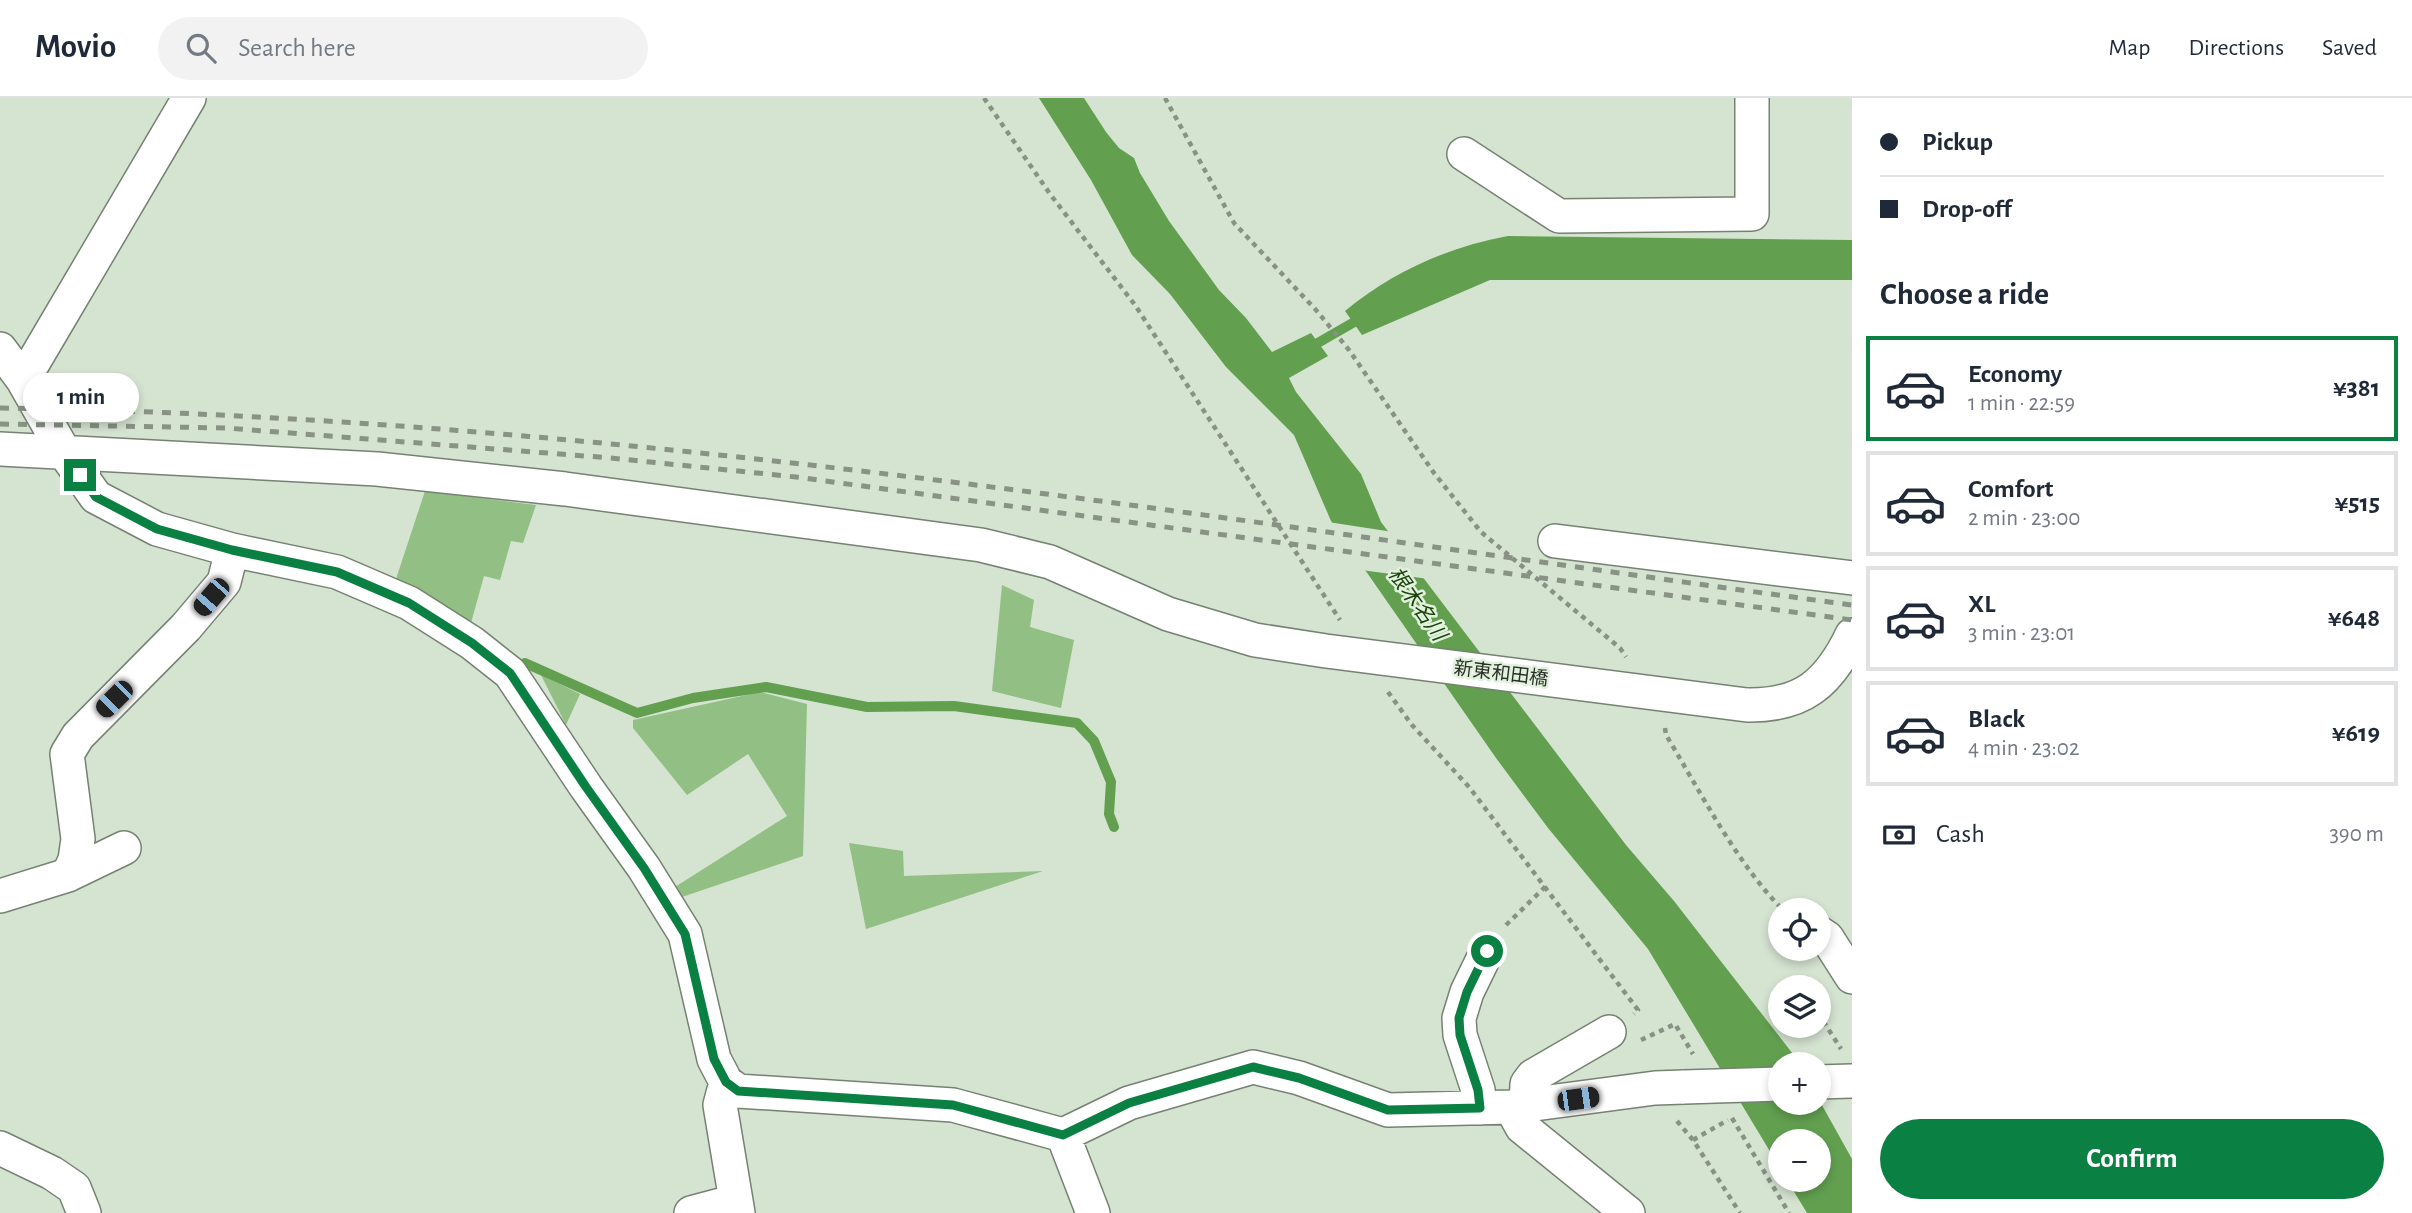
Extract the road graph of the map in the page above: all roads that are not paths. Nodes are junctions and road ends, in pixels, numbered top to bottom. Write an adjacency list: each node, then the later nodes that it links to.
1 (189, 98): 5 (street)
2 (1752, 98): 3 (street)
3 (1464, 154)
4 (0, 349): 5 (street)
5 (23, 380): 7 (street)
6 (0, 449): 7 (street, 新東和田橋)
7 (64, 453): 9 (street); 11 (street, 新東和田橋)
8 (1555, 541): 10 (street)
9 (232, 550): 13 (street); 21 (street)
10 (1852, 578)
11 (1852, 635)
12 (124, 848): 13 (street)
13 (68, 875): 14 (street)
14 (0, 896)
15 (1831, 944): 17 (street)
16 (1487, 951): 23 (street)
17 (1852, 977)
18 (1609, 1032): 23 (street)
19 (1849, 1069): 20 (street)
20 (1831, 1077)
21 (726, 1082): 24 (street); 26 (street)
22 (1768, 1084): 23 (street, bridge)
23 (1505, 1107): 24 (street); 30 (street)
24 (1063, 1135): 29 (street)
25 (0, 1148): 27 (street)
26 (737, 1207): 28 (street)
27 (84, 1213)
28 (691, 1213)
29 (1093, 1213)
30 (1628, 1213)

